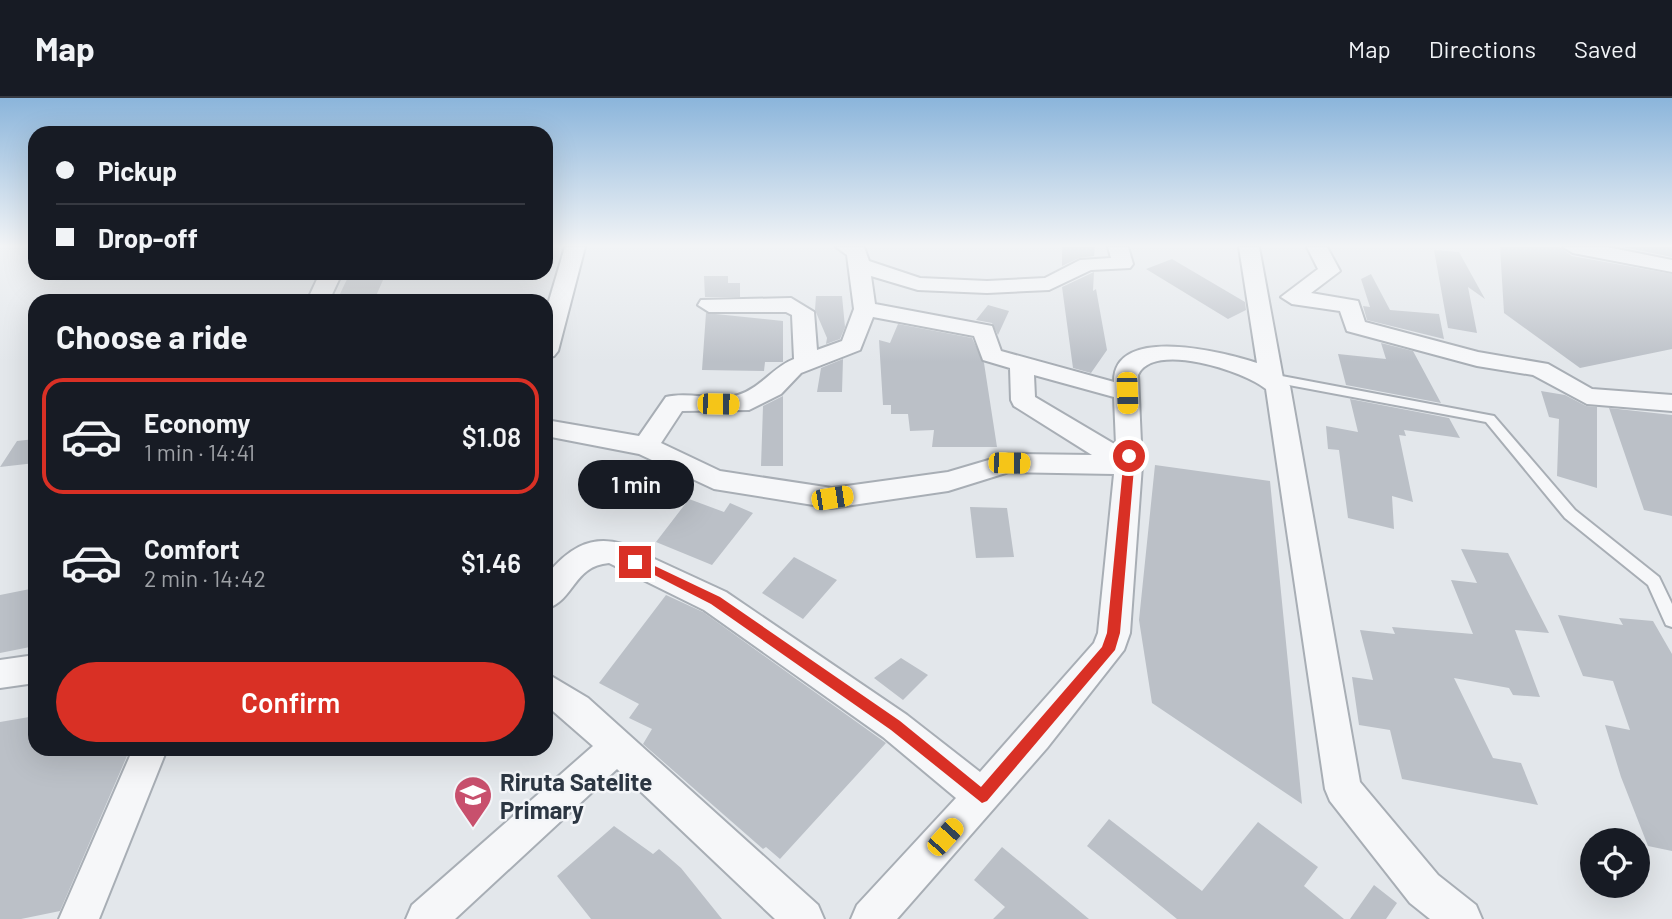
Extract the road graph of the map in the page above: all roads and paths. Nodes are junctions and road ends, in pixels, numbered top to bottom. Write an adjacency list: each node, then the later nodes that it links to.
1 (564, 285): 9 (street)
2 (860, 285): 8 (street)
3 (948, 285): 4 (street)
4 (1022, 285)
5 (1255, 285): 12 (street)
6 (1309, 285): 14 (street)
7 (709, 305): 10 (street)
8 (865, 309): 10 (street); 11 (street)
9 (553, 326)
10 (806, 363): 16 (street)
11 (1022, 364): 13 (street); 17 (street)
12 (1270, 378): 13 (street); 19 (lane); 30 (street)
13 (1127, 393): 17 (street)
14 (1672, 403)
15 (553, 429): 16 (street)
16 (646, 446): 17 (street)
17 (1129, 465): 25 (street)
18 (553, 588): 25 (street)
19 (1672, 621)
20 (28, 670): 21 (street)
21 (0, 674)
22 (553, 692): 23 (street)
23 (618, 746): 27 (street); 28 (street)
24 (147, 756): 26 (street)
25 (982, 796): 29 (street)
26 (79, 919)
27 (426, 919)
28 (804, 919)
29 (871, 919)
30 (1462, 919)

